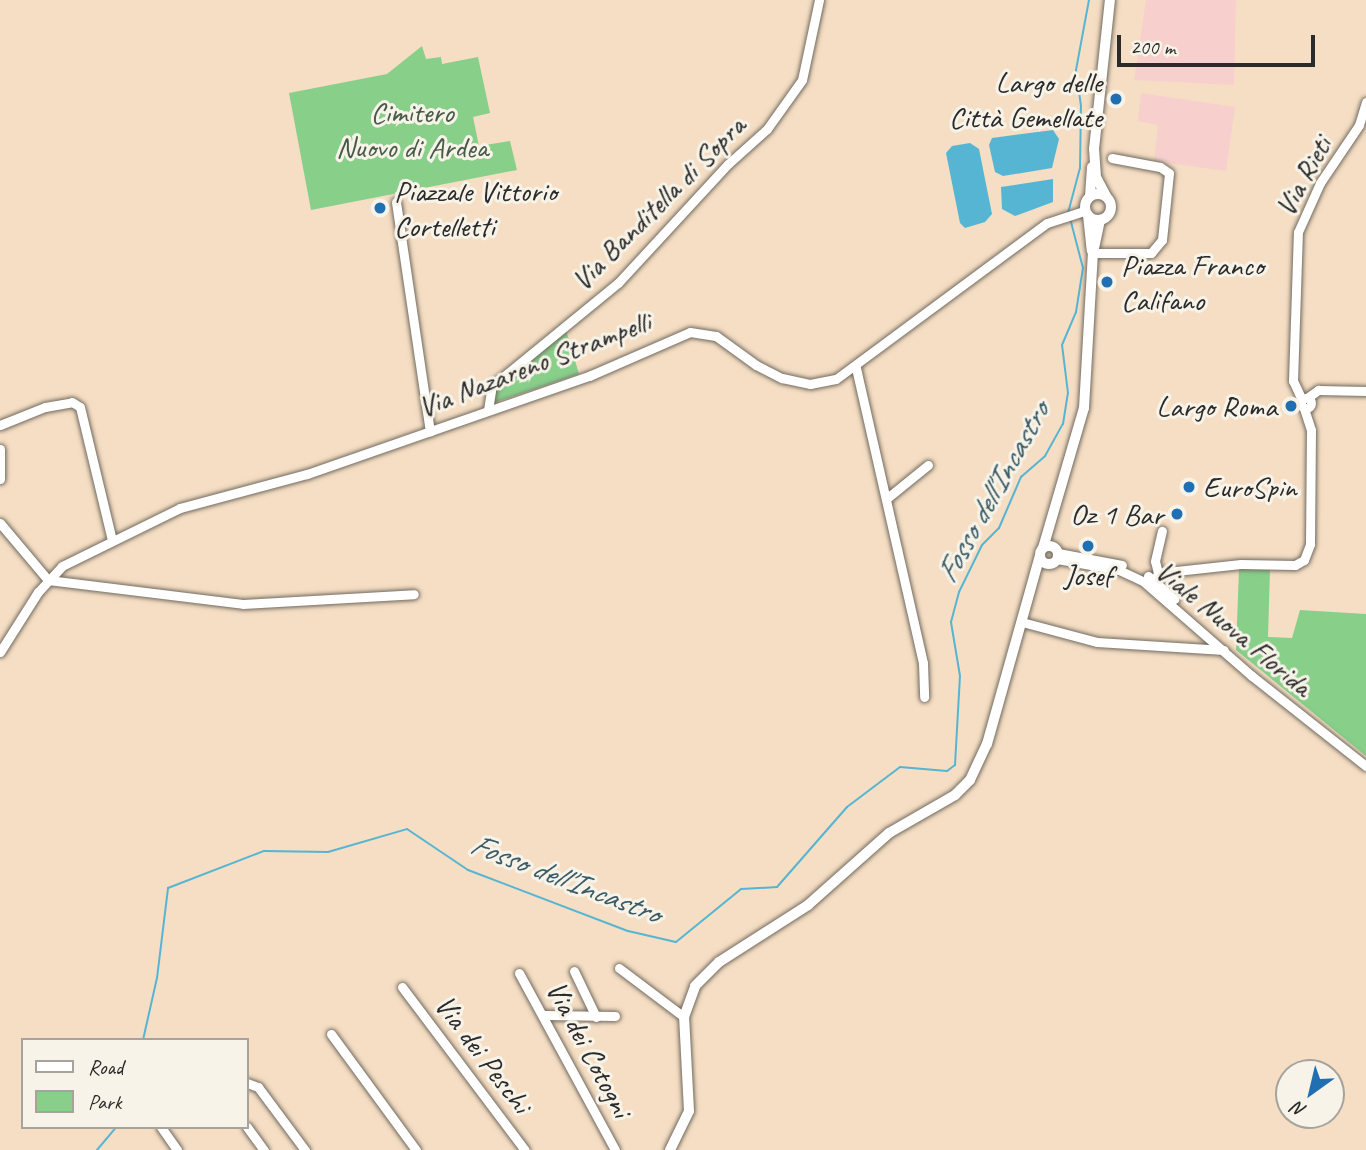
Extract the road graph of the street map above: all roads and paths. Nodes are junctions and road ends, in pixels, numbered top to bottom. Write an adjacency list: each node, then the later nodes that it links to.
1 (819, 0): 16 (street, Via Banditella di Sopra)
2 (1110, 0): 6 (main road)
3 (1366, 102): 4 (street, Via Rieti)
4 (1365, 116): 15 (street, Via Rieti)
5 (1112, 158): 12 (street)
6 (1094, 161): 7 (main road); 8 (main road)
7 (1090, 196): 8 (main road); 10 (main road)
8 (1106, 196): 11 (main road)
9 (396, 202): 18 (street)
10 (1082, 213): 11 (main road); 12 (main road); 13 (street, Via Nazareno Strampelli)
11 (1100, 220): 12 (main road)
12 (1093, 253): 26 (main road)
13 (856, 368): 16 (street, Via Nazareno Strampelli); 22 (street)
14 (1366, 391): 15 (street)
15 (1304, 402): 27 (street, Via Rieti)
16 (488, 410): 18 (street, Via Nazareno Strampelli)
17 (0, 425): 25 (street)
18 (430, 431): 25 (street, Via Nazareno Strampelli)
19 (0, 449): 21 (street)
20 (929, 465): 22 (street)
21 (0, 479)
22 (886, 499): 33 (street)
23 (0, 523): 28 (street)
24 (1162, 531): 27 (street)
25 (112, 540): 28 (street, Via Nazareno Strampelli)
26 (1050, 554): 27 (street, Viale Nuova Florida); 30 (main road); 31 (street, Viale Nuova Florida)
27 (1156, 577): 31 (street, Viale Nuova Florida)
28 (47, 580): 29 (street); 32 (street, Via Nazareno Strampelli)
29 (414, 594)
30 (1022, 622): 31 (street); 43 (main road)
31 (1226, 650): 34 (street, Viale Nuova Florida); 35 (street, Viale Nuova Florida)
32 (0, 652)
33 (924, 697)
34 (1366, 760)
35 (1366, 766)
36 (620, 968): 43 (street)
37 (574, 971): 42 (street)
38 (519, 972): 40 (street, Via dei Cotogni)
39 (402, 987): 52 (street, Via dei Peschi)
40 (545, 1015): 42 (street); 53 (street, Via dei Cotogni)
41 (615, 1016): 42 (street)
42 (597, 1017)
43 (684, 1017): 54 (main road)
44 (331, 1034): 51 (street)
45 (248, 1083): 50 (street)
46 (248, 1128): 49 (street)
47 (162, 1129): 48 (street)
48 (177, 1150)
49 (264, 1150)
50 (305, 1150)
51 (416, 1150)
52 (525, 1150)
53 (615, 1150)
54 (670, 1150)

